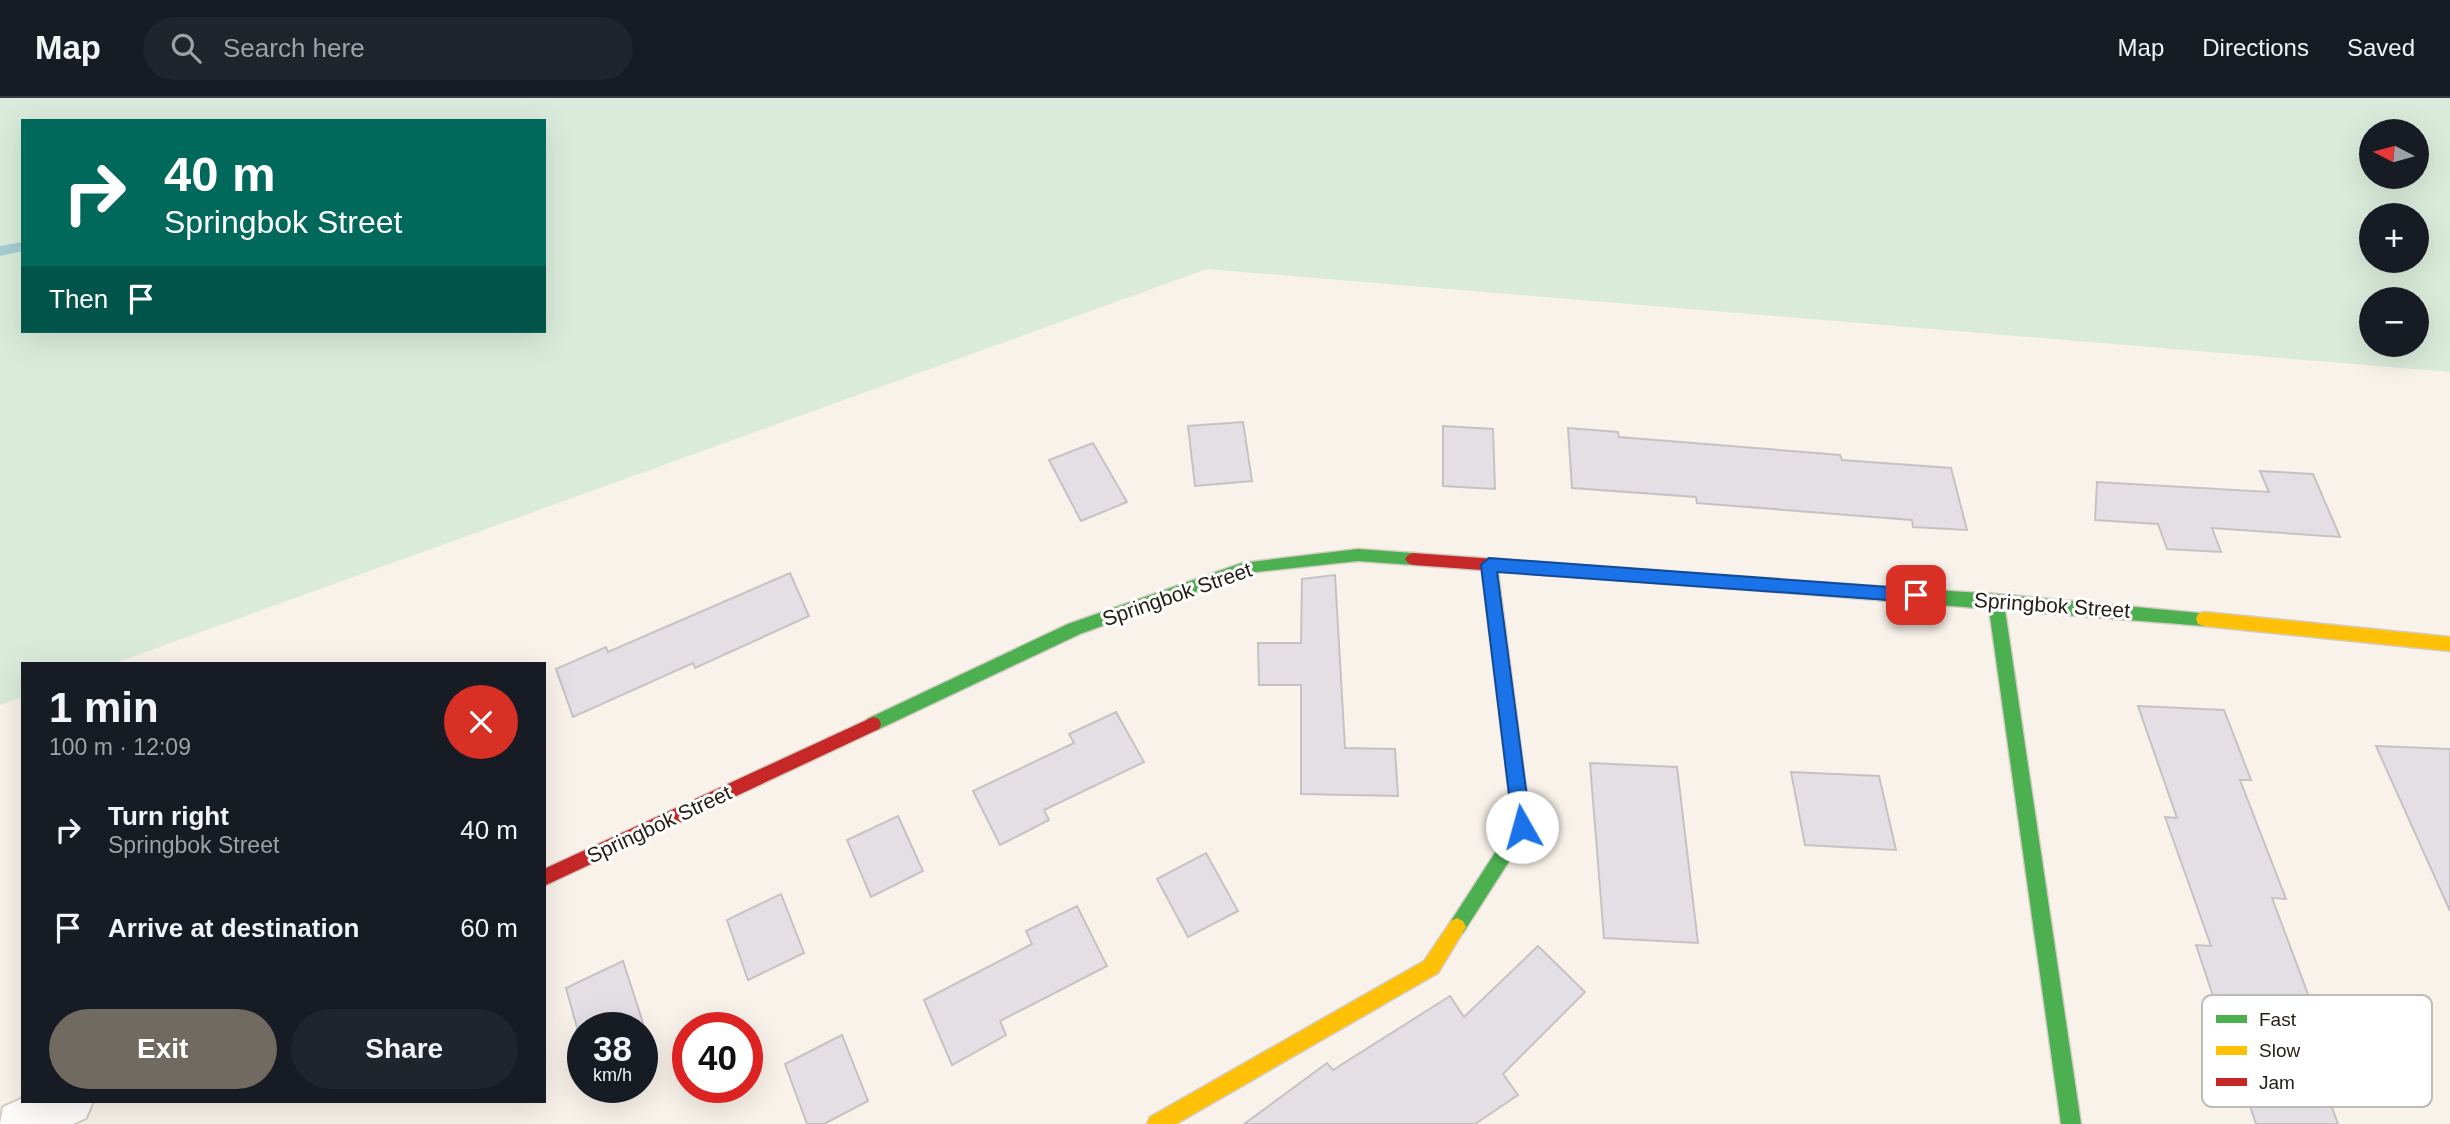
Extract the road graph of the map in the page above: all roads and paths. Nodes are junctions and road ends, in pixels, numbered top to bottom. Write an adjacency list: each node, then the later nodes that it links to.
1 (1489, 565): 2 (street, Springbok Street); 4 (street, Springbok Street); 7 (street)
2 (1996, 601): 3 (street, Springbok Street); 8 (street)
3 (2450, 643)
4 (546, 877)
5 (65, 1103): 6 (street)
6 (20, 1124)
7 (1157, 1124)
8 (2071, 1124)

